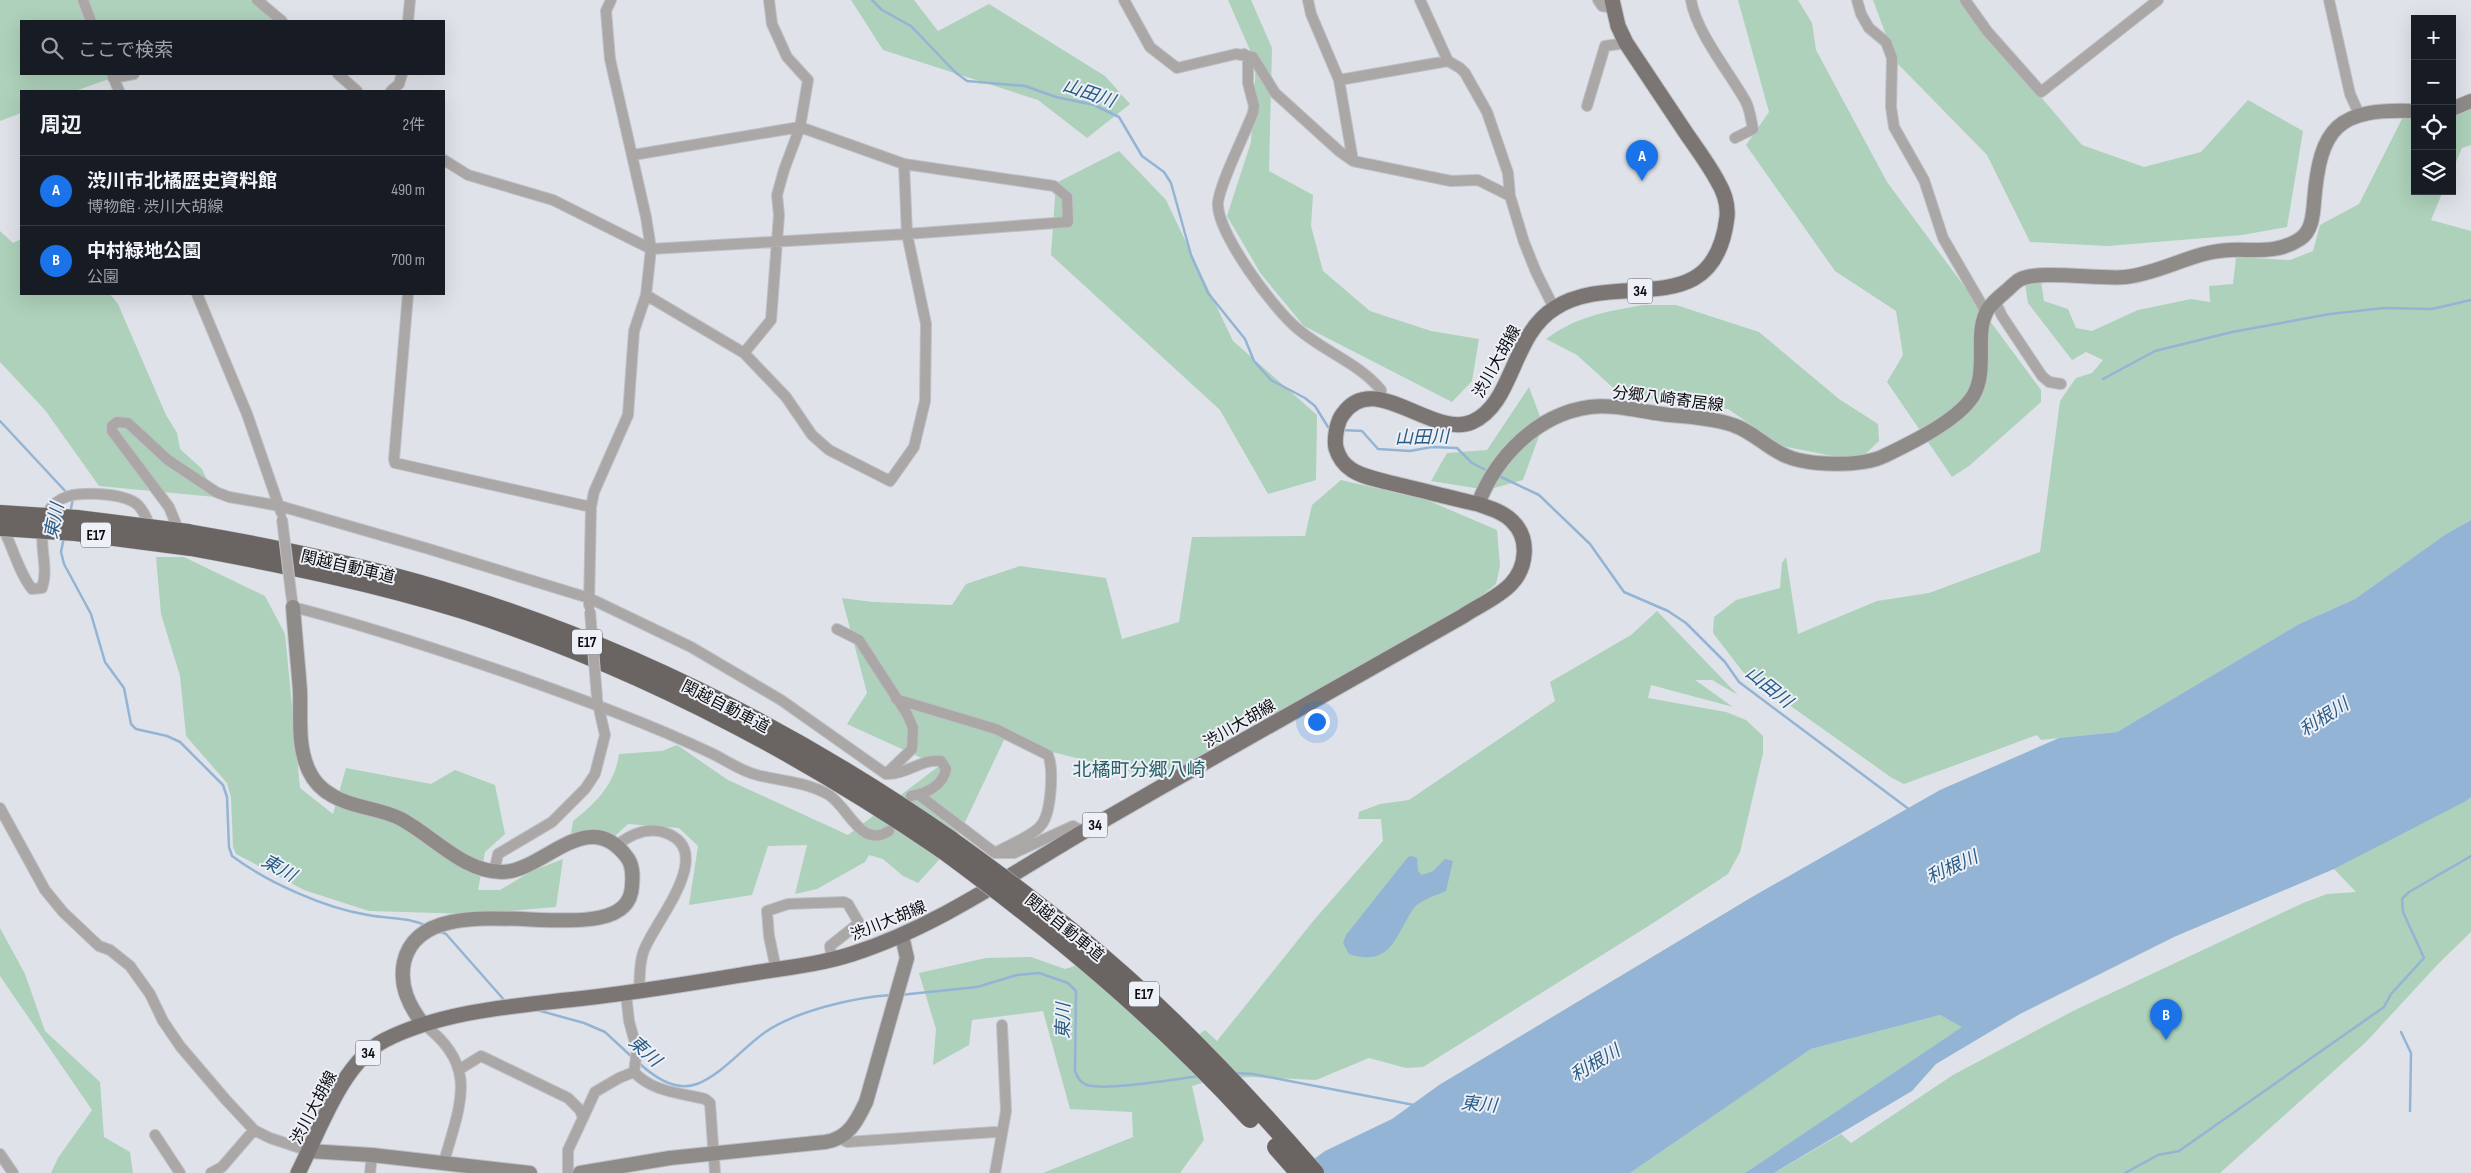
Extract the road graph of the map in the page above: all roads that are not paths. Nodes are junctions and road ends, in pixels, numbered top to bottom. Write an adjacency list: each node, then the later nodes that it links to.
1 (83, 0): 16 (street)
2 (257, 0): 17 (street)
3 (410, 0): 18 (street)
4 (611, 0): 36 (street)
5 (770, 0): 34 (street)
6 (1124, 0): 20 (street)
7 (1308, 0): 25 (street)
8 (1420, 0): 21 (street)
9 (1598, 0): 15 (street)
10 (1691, 0): 35 (street)
11 (1856, 0): 47 (street)
12 (1965, 0): 13 (street)
13 (2158, 0)
14 (2329, 0): 33 (street)
15 (1612, 4): 19 (main road, 渋川大胡線 / 34)
16 (91, 20)
17 (281, 20)
18 (408, 20)
19 (1626, 42): 30 (street); 48 (main road, 渋川大胡線 / 34)
20 (1244, 54): 38 (street); 51 (street)
21 (1448, 61): 25 (street); 40 (street)
22 (339, 75): 27 (street)
23 (402, 75): 28 (street)
24 (112, 76): 26 (street)
25 (1340, 80): 38 (street)
26 (118, 90)
27 (356, 90)
28 (392, 90)
29 (2471, 101): 31 (street)
30 (1587, 106)
31 (2456, 107)
32 (2411, 111): 33 (street)
33 (2359, 114): 47 (street)
34 (800, 126): 36 (street); 39 (street); 42 (street)
35 (1735, 138)
36 (633, 155): 43 (street)
37 (445, 161): 43 (street)
38 (1353, 161): 40 (street)
39 (904, 164): 41 (street); 41 (street)
40 (1510, 196): 48 (street)
41 (908, 234): 42 (street); 49 (street)
42 (776, 241): 43 (street); 49 (street)
43 (651, 249): 46 (street)
44 (197, 295): 53 (street)
45 (408, 295): 54 (street)
46 (646, 295): 49 (street); 54 (street)
47 (1991, 306): 50 (street); 52 (street, 分郷八崎寄居線)
48 (1554, 308): 51 (main road, 渋川大胡線 / 34)
49 (744, 353)
50 (2061, 384)
51 (1381, 400): 52 (main road, 渋川大胡線 / 34)
52 (1478, 504): 67 (main road, 渋川大胡線 / 34)
53 (280, 506): 56 (street); 59 (street); 60 (street, bridge)
54 (592, 507): 59 (street)
55 (0, 514): 58 (highway, 関越自動車道 / E17, bridge)
56 (0, 523)
57 (0, 527): 58 (highway, 関越自動車道 / E17, bridge)
58 (189, 540): 69 (highway, 関越自動車道 / E17)
59 (589, 598): 63 (street, bridge); 64 (street)
60 (292, 600): 63 (street); 71 (street)
61 (837, 629): 62 (street)
62 (896, 700): 64 (street); 70 (street)
63 (598, 702): 66 (street); 71 (street)
64 (886, 774): 70 (street)
65 (0, 808): 81 (street)
66 (890, 831)
67 (1083, 832): 70 (street); 72 (main road, 渋川大胡線 / 34)
68 (617, 845): 71 (street); 75 (street); 76 (street)
69 (947, 845): 101 (highway, 関越自動車道 / E17, bridge); 102 (highway, 関越自動車道 / E17, bridge)
70 (995, 853)
71 (494, 872)
72 (902, 936): 73 (main road, 渋川大胡線 / 34); 84 (street)
73 (832, 960): 74 (main road, 渋川大胡線 / 34); 74 (street)
74 (776, 969): 75 (main road, 渋川大胡線 / 34)
75 (633, 992): 76 (main road, 渋川大胡線 / 34); 78 (street)
76 (423, 1024): 79 (street); 85 (main road, 渋川大胡線 / 34)
77 (1002, 1025): 82 (street)
78 (634, 1069): 80 (street); 86 (street)
79 (460, 1070): 80 (street); 89 (street)
80 (583, 1118): 97 (street)
81 (254, 1130): 85 (street); 93 (street)
82 (1002, 1134): 84 (street); 100 (street)
83 (155, 1135): 92 (street)
84 (840, 1138): 86 (street)
85 (309, 1151): 88 (street); 94 (main road, 渋川大胡線 / 34)
86 (715, 1153): 98 (street); 99 (street)
87 (0, 1154): 91 (street)
88 (372, 1155): 89 (street); 95 (street)
89 (444, 1162): 90 (street)
90 (474, 1170): 96 (street)
91 (13, 1173)
92 (180, 1173)
93 (211, 1173)
94 (298, 1173)
95 (370, 1173)
96 (530, 1173)
97 (568, 1173)
98 (580, 1173)
99 (715, 1173)
100 (996, 1173)
101 (1299, 1173)
102 (1316, 1173)

